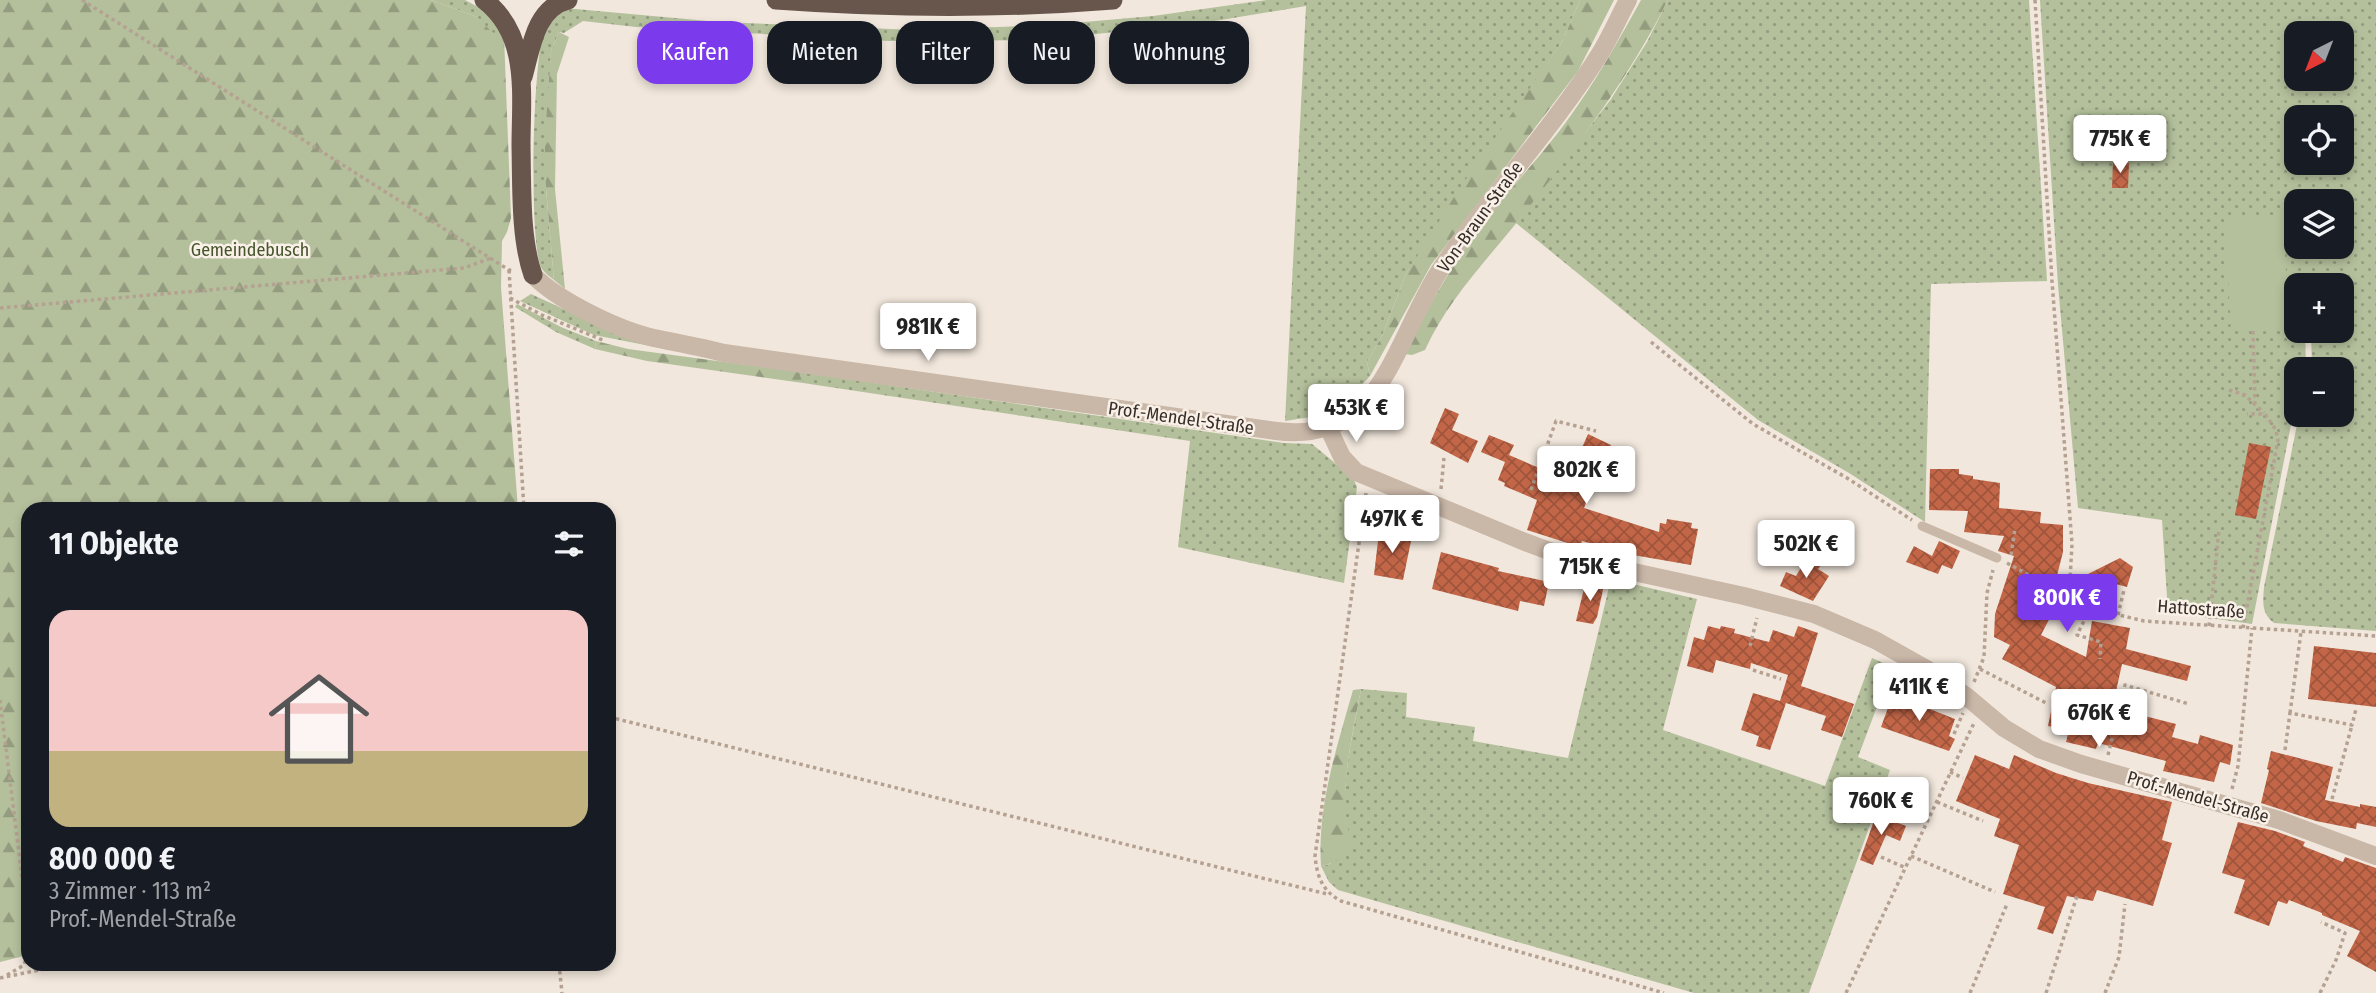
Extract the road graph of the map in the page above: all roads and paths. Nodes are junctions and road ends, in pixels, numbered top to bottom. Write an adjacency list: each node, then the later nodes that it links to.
1 (82, 0): 9 (path)
2 (484, 0): 8 (highway)
3 (568, 0): 8 (highway)
4 (776, 0): 5 (highway)
5 (1113, 0)
6 (1628, 0): 18 (street, Von-Braun-Straße)
7 (2035, 0): 31 (path)
8 (522, 78): 10 (highway)
9 (491, 258): 11 (path); 23 (path)
10 (533, 275): 18 (street, Prof.-Mendel-Straße)
11 (0, 309)
12 (2253, 331): 15 (path)
13 (1651, 342): 25 (path)
14 (2229, 390): 15 (path)
15 (2255, 403): 17 (path)
16 (2247, 414): 17 (path)
17 (2265, 414): 37 (path)
18 (1328, 428): 21 (street, Prof.-Mendel-Straße)
19 (1596, 431): 22 (path)
20 (1444, 458): 24 (path)
21 (1368, 477): 24 (street, Prof.-Mendel-Straße); 69 (path)
22 (1531, 490)
23 (524, 502)
24 (1439, 505): 32 (street, Prof.-Mendel-Straße)
25 (1922, 526): 28 (lane)
26 (2015, 529): 29 (path)
27 (2219, 530): 36 (path)
28 (1997, 558): 29 (path, Hattostraße); 43 (path)
29 (2009, 564): 31 (path, Hattostraße)
30 (2124, 590): 35 (path)
31 (2069, 598): 33 (path, Hattostraße)
32 (1762, 600): 41 (path); 46 (street, Prof.-Mendel-Straße)
33 (2080, 604): 34 (path, Hattostraße); 35 (path)
34 (2090, 608): 35 (path, Hattostraße); 42 (path)
35 (2115, 615): 36 (path, Hattostraße)
36 (2209, 625): 37 (path, Hattostraße)
37 (2243, 628): 38 (path, Hattostraße)
38 (2252, 628): 39 (path, Hattostraße); 61 (path)
39 (2301, 631): 40 (path, Hattostraße); 52 (path)
40 (2376, 636)
41 (1750, 646)
42 (2100, 659)
43 (1980, 669): 46 (path); 48 (path)
44 (1753, 670): 45 (path)
45 (1781, 680)
46 (1966, 696): 50 (street, Prof.-Mendel-Straße)
47 (0, 700): 67 (path)
48 (2046, 703)
49 (2189, 704): 56 (path)
50 (1980, 709): 56 (street, Prof.-Mendel-Straße); 57 (path)
51 (2356, 709): 54 (path)
52 (2290, 713): 54 (path); 55 (path)
53 (616, 719): 69 (path)
54 (2352, 725): 59 (path)
55 (2285, 750)
56 (2104, 771): 61 (street, Prof.-Mendel-Straße)
57 (1950, 772): 58 (path); 60 (path)
58 (1963, 778)
59 (2332, 799)
60 (1937, 802): 62 (path); 63 (path)
61 (2228, 805): 64 (street, Prof.-Mendel-Straße)
62 (1983, 821)
63 (1912, 856): 66 (path); 68 (path)
64 (2376, 856)
65 (1881, 857): 66 (path)
66 (1906, 868): 80 (path)
67 (21, 870)
68 (1995, 892)
69 (1329, 895): 79 (path)
70 (2077, 896): 82 (path)
71 (2007, 904): 81 (path)
72 (2125, 904): 83 (path)
73 (2321, 922): 84 (path)
74 (21, 967): 77 (path)
75 (34, 971): 77 (path)
76 (560, 971): 78 (path)
77 (1, 978)
78 (562, 993)
79 (1664, 993)
80 (1846, 993)
81 (1970, 993)
82 (2046, 993)
83 (2105, 993)
84 (2320, 993)

